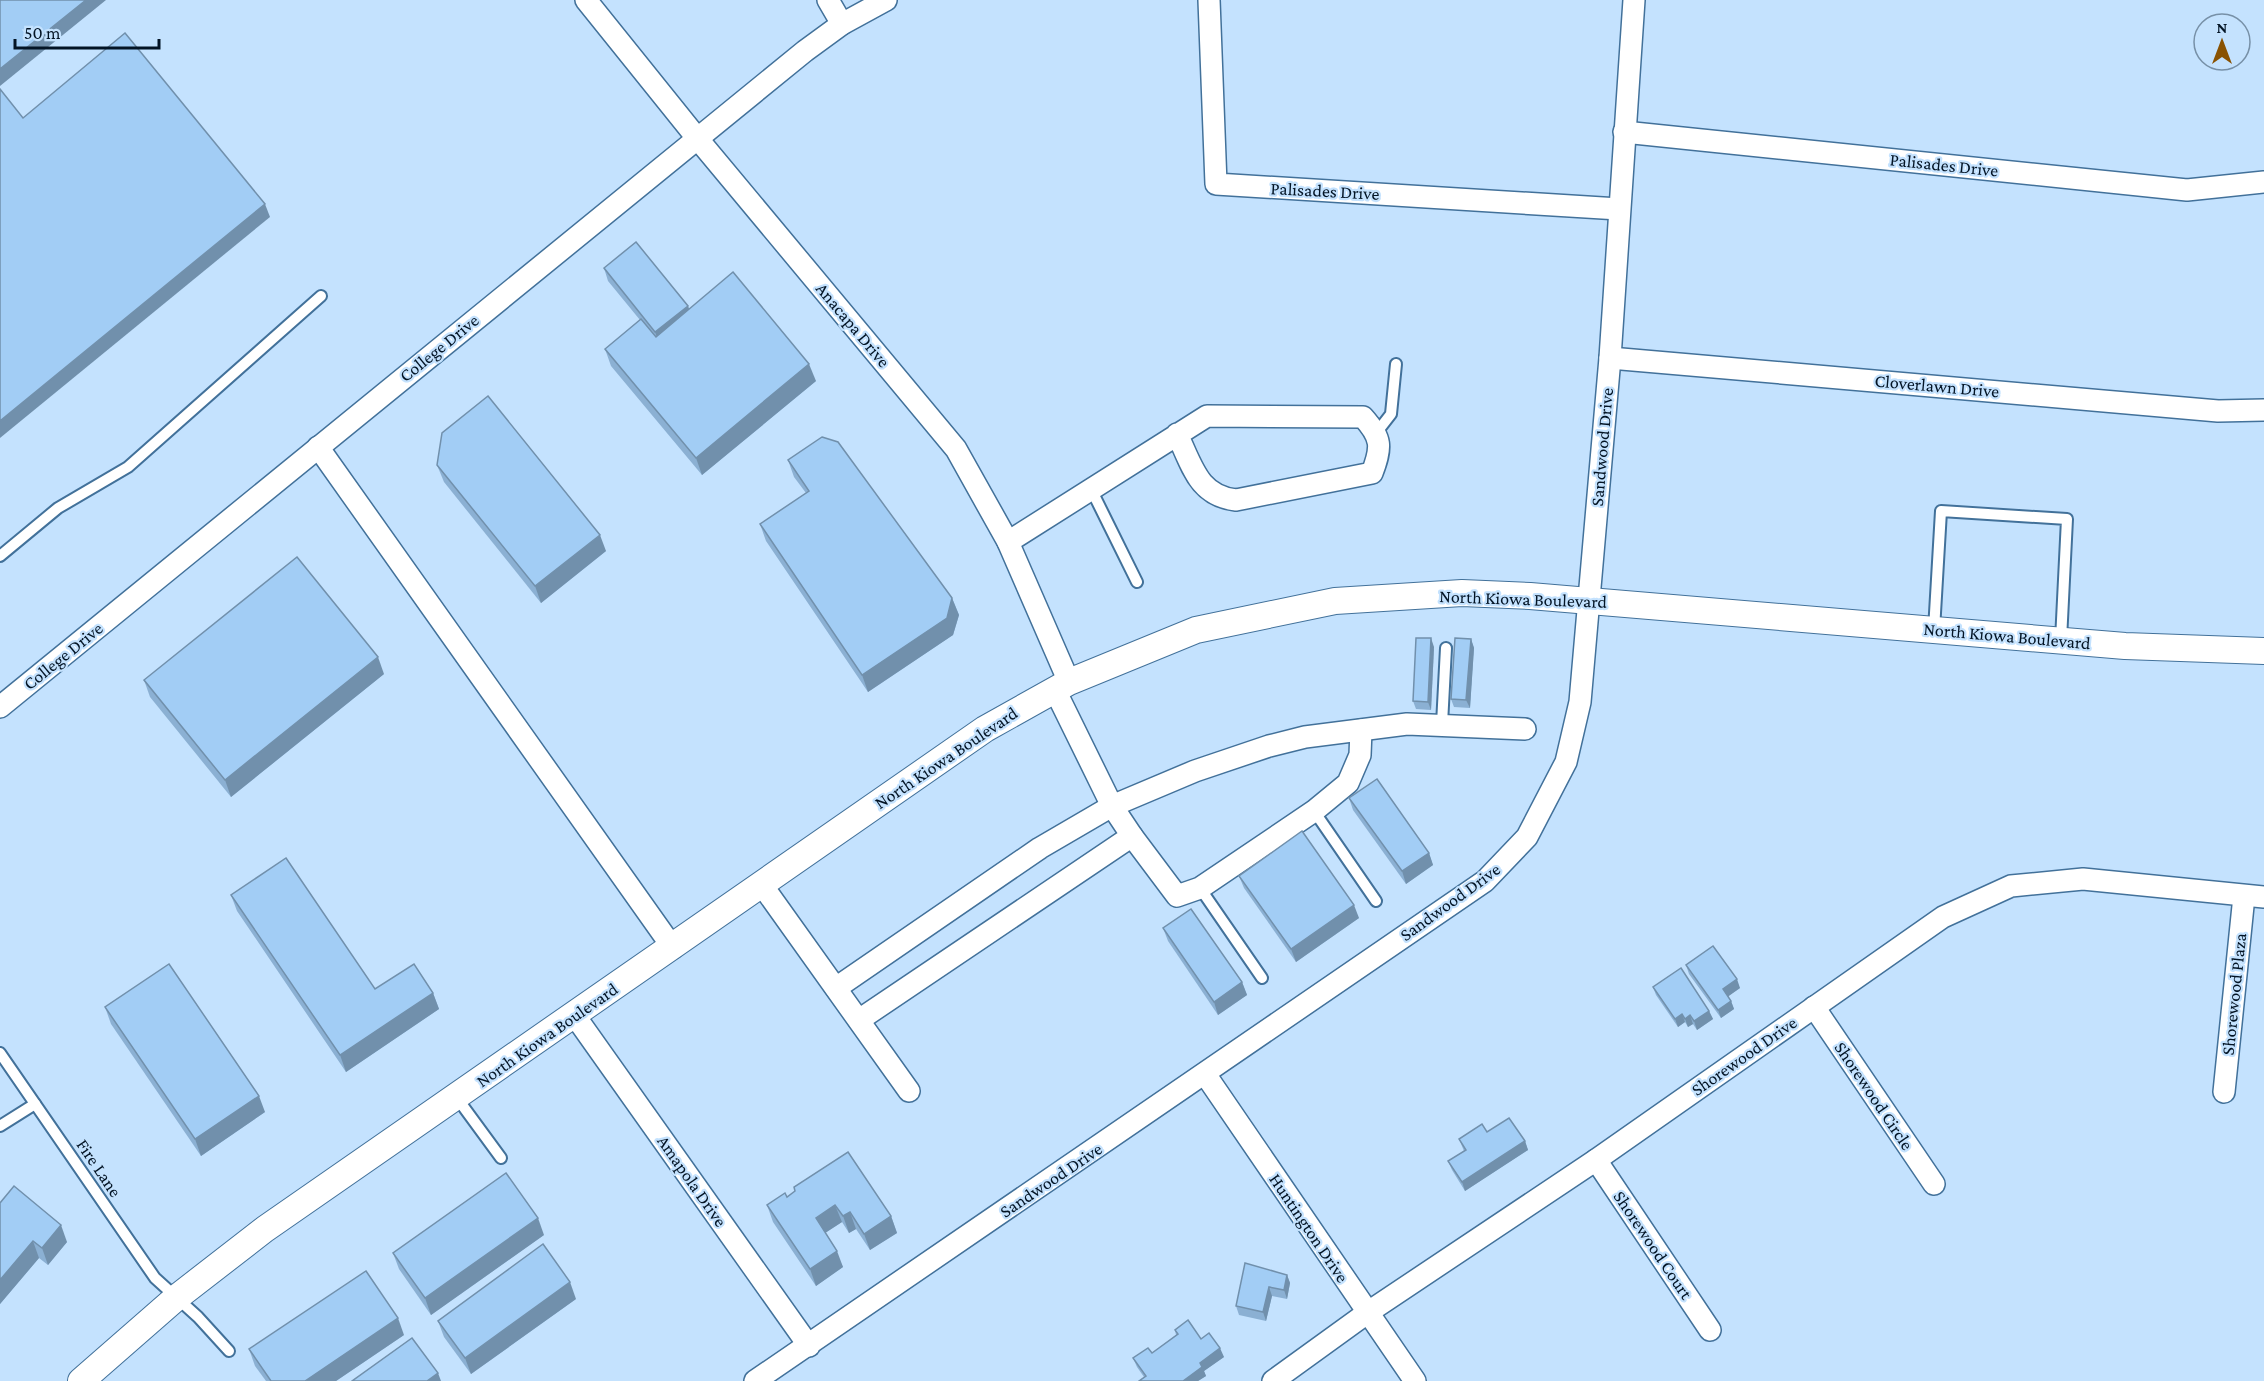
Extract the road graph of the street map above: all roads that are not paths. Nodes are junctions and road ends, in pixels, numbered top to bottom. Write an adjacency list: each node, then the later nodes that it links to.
1 (586, 0): 8 (street, Anacapa Drive)
2 (828, 0): 6 (street)
3 (886, 0): 6 (street, College Drive)
4 (1209, 0): 10 (street, Palisades Drive)
5 (1634, 0): 7 (street, Sandwood Drive)
6 (842, 24): 8 (street, College Drive)
7 (1624, 132): 9 (street, Palisades Drive); 10 (street, Sandwood Drive)
8 (697, 138): 17 (street, College Drive); 19 (street, Anacapa Drive)
9 (2264, 182)
10 (1619, 209): 12 (street, Sandwood Drive)
11 (321, 296): 20 (lane)
12 (1610, 358): 14 (street, Cloverlawn Drive); 22 (street, Sandwood Drive)
13 (1396, 364): 15 (lane)
14 (2264, 410)
15 (1377, 432): 16 (street); 16 (street)
16 (1178, 434): 18 (street)
17 (318, 447): 28 (street, College Drive); 39 (street)
18 (1091, 489): 19 (street); 21 (lane)
19 (1008, 542): 27 (street, Anacapa Drive)
20 (0, 556)
21 (1137, 582)
22 (1588, 600): 23 (street, North Kiowa Boulevard); 27 (street, North Kiowa Boulevard); 46 (street, Sandwood Drive)
23 (1934, 630): 24 (street, North Kiowa Boulevard); 24 (lane)
24 (2061, 640): 26 (street, North Kiowa Boulevard)
25 (1446, 648): 29 (lane)
26 (2264, 651)
27 (1062, 686): 32 (street, Anacapa Drive); 35 (street, North Kiowa Boulevard)
28 (0, 707)
29 (1442, 724): 30 (street); 31 (street)
30 (1525, 729)
31 (1360, 730): 32 (street); 33 (street)
32 (1112, 806): 34 (street, Anacapa Drive); 41 (street)
33 (1314, 811): 36 (street); 38 (lane)
34 (1132, 836): 36 (street, Anacapa Drive); 44 (street)
35 (762, 885): 39 (street, North Kiowa Boulevard); 41 (street)
36 (1200, 888): 40 (lane)
37 (2254, 896): 42 (street, Shorewood Drive); 48 (street, Shorewood Plaza)
38 (1376, 901)
39 (672, 948): 43 (street, North Kiowa Boulevard)
40 (1262, 978)
41 (836, 988): 44 (street)
42 (1814, 1007): 53 (street, Shorewood Drive); 54 (street, Shorewood Circle)
43 (575, 1016): 49 (street, North Kiowa Boulevard); 58 (street, Amapola Drive)
44 (859, 1020): 47 (street)
45 (0, 1053): 50 (lane, Fire Lane)
46 (1205, 1074): 56 (street, Huntington Drive); 58 (street, Sandwood Drive)
47 (909, 1090)
48 (2224, 1092)
49 (457, 1098): 52 (lane); 55 (street, North Kiowa Boulevard)
50 (35, 1104): 51 (lane); 55 (lane, Fire Lane)
51 (0, 1126)
52 (501, 1158)
53 (1596, 1160): 56 (street, Shorewood Drive); 57 (street, Shorewood Court)
54 (1934, 1184)
55 (176, 1298): 59 (lane, Fire Lane); 60 (street, North Kiowa Boulevard)
56 (1367, 1313): 62 (street, Shorewood Drive); 63 (street, Huntington Drive)
57 (1710, 1330)
58 (809, 1346): 61 (street, Sandwood Drive)
59 (229, 1351)
60 (81, 1381)
61 (755, 1381)
62 (1272, 1381)
63 (1415, 1381)

